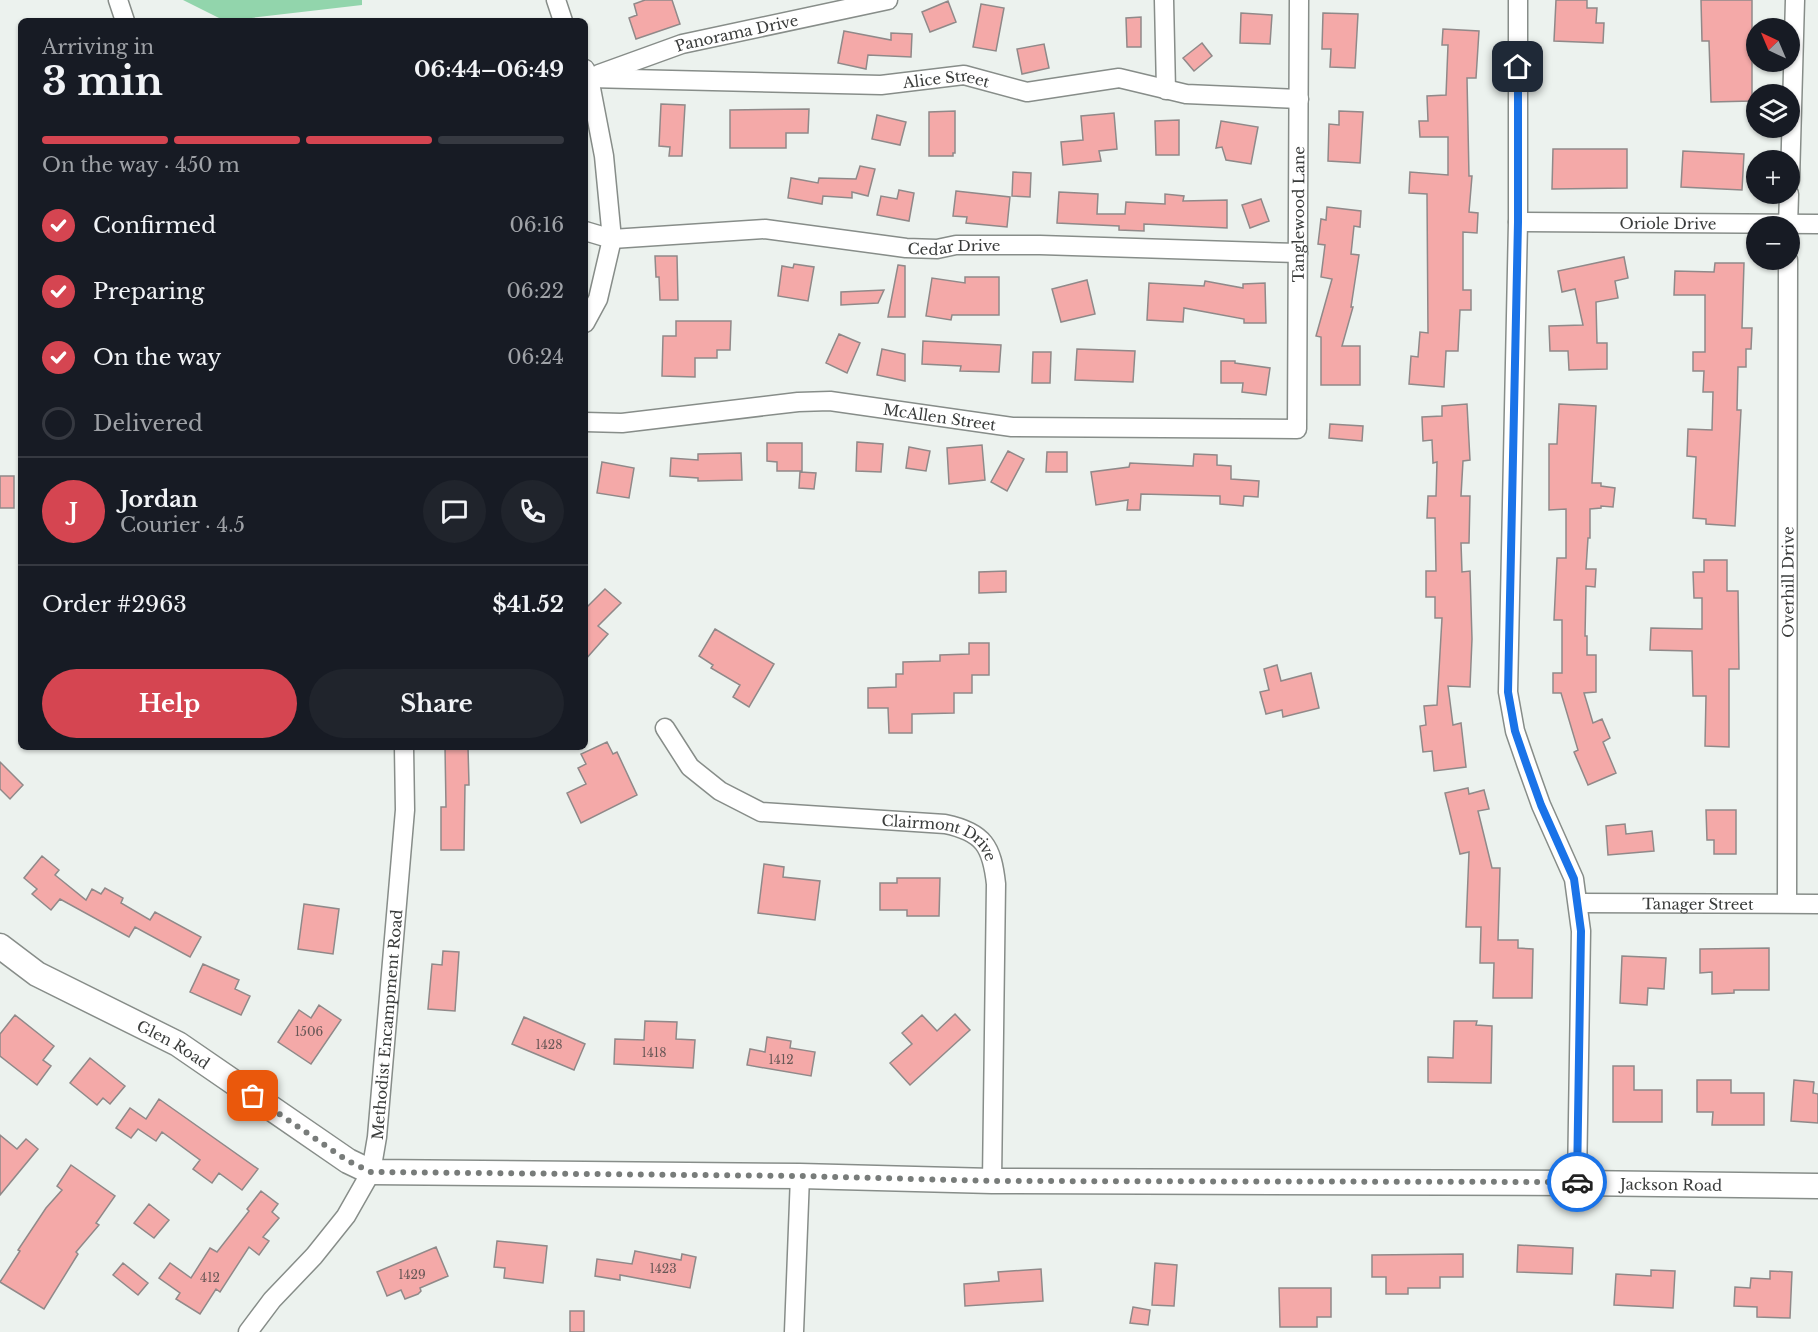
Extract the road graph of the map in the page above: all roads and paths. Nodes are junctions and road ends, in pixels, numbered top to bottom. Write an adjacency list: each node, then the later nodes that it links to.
1 (118, 0): 8 (street)
2 (556, 0): 9 (street)
3 (888, 0): 10 (street, Panorama Drive)
4 (1164, 0): 13 (street)
5 (1299, 0): 14 (street, Tanglewood Lane)
6 (1518, 0): 16 (street)
7 (1795, 0): 15 (street)
8 (124, 18)
9 (562, 18)
10 (588, 73)
11 (588, 73): 13 (street, Alice Street)
12 (588, 78): 21 (street)
13 (1166, 90): 14 (street, Alice Street)
14 (1299, 99): 22 (street, Tanglewood Lane)
15 (1791, 150)
16 (1518, 222): 18 (street, Oriole Drive); 29 (street)
17 (1818, 224): 19 (street, Oriole Drive)
18 (1746, 225)
19 (1800, 225)
20 (588, 232): 21 (street)
21 (612, 239): 22 (street, Cedar Drive); 24 (street)
22 (1298, 254): 26 (street, Tanglewood Lane)
23 (1788, 270): 30 (street, Overhill Drive)
24 (588, 317)
25 (588, 422): 26 (street, McAllen Street)
26 (1297, 429)
27 (665, 728): 35 (street, Clairmont Drive)
28 (404, 750): 33 (street, Methodist Encampment Road)
29 (1578, 903): 30 (street, Tanager Street); 36 (street)
30 (1787, 903): 31 (street, Tanager Street)
31 (1818, 904)
32 (0, 946): 33 (street, Glen Road)
33 (371, 1172): 34 (street, Jackson Road); 38 (street, Methodist Encampment Road)
34 (800, 1176): 35 (street, Jackson Road); 39 (street)
35 (992, 1181): 36 (street, Jackson Road)
36 (1577, 1183): 37 (street, Jackson Road)
37 (1818, 1186)
38 (248, 1332)
39 (794, 1332)

